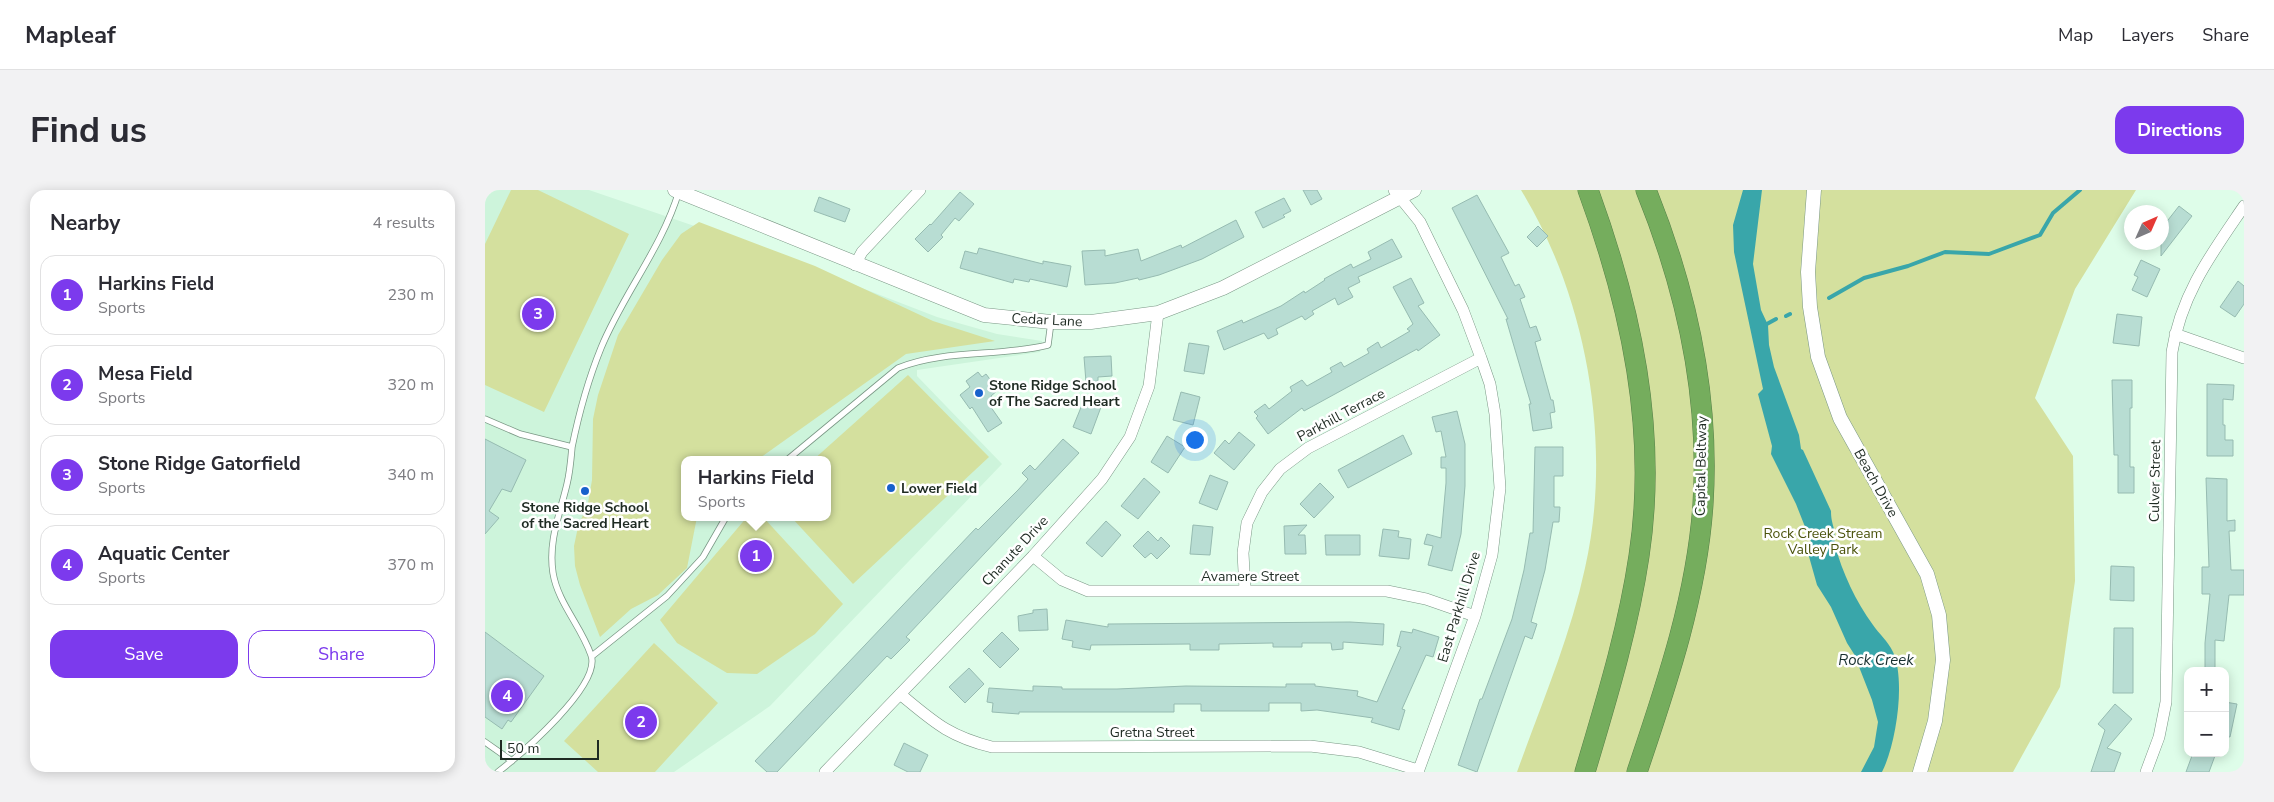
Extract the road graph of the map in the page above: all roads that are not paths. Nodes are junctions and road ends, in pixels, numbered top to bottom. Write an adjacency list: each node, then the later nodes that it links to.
1 (678, 190): 9 (street, Cedar Lane); 16 (lane)
2 (920, 190): 9 (street)
3 (1414, 190): 7 (street, Cedar Lane)
4 (1588, 190): 29 (highway)
5 (1647, 190): 30 (highway, Capital Beltway)
6 (1815, 190): 31 (street, Beach Drive)
7 (1397, 194): 10 (street, Cedar Lane); 13 (street, East Parkhill Drive)
8 (2244, 206): 12 (street, Culver Street)
9 (855, 265): 11 (street, Cedar Lane)
10 (1158, 312): 11 (street, Cedar Lane); 19 (street, Chanute Drive)
11 (1051, 322): 17 (lane)
12 (2175, 334): 14 (street); 32 (street, Culver Street)
13 (1481, 358): 20 (street, Parkhill Terrace); 21 (street, East Parkhill Drive)
14 (2244, 358)
15 (485, 419): 16 (lane)
16 (573, 447): 22 (lane)
17 (792, 456)
18 (724, 521): 22 (lane)
19 (1033, 556): 20 (street, Avamere Street); 23 (street, Chanute Drive)
20 (1245, 590): 21 (street, Avamere Street)
21 (1475, 616): 26 (street, East Parkhill Drive)
22 (592, 656): 25 (lane)
23 (900, 694): 26 (street, Gretna Street); 28 (street, Chanute Drive)
24 (485, 742): 25 (lane)
25 (512, 761): 27 (lane)
26 (1418, 771)
27 (498, 772)
28 (825, 772)
29 (1585, 772)
30 (1637, 772)
31 (1919, 772)
32 (2146, 772)

